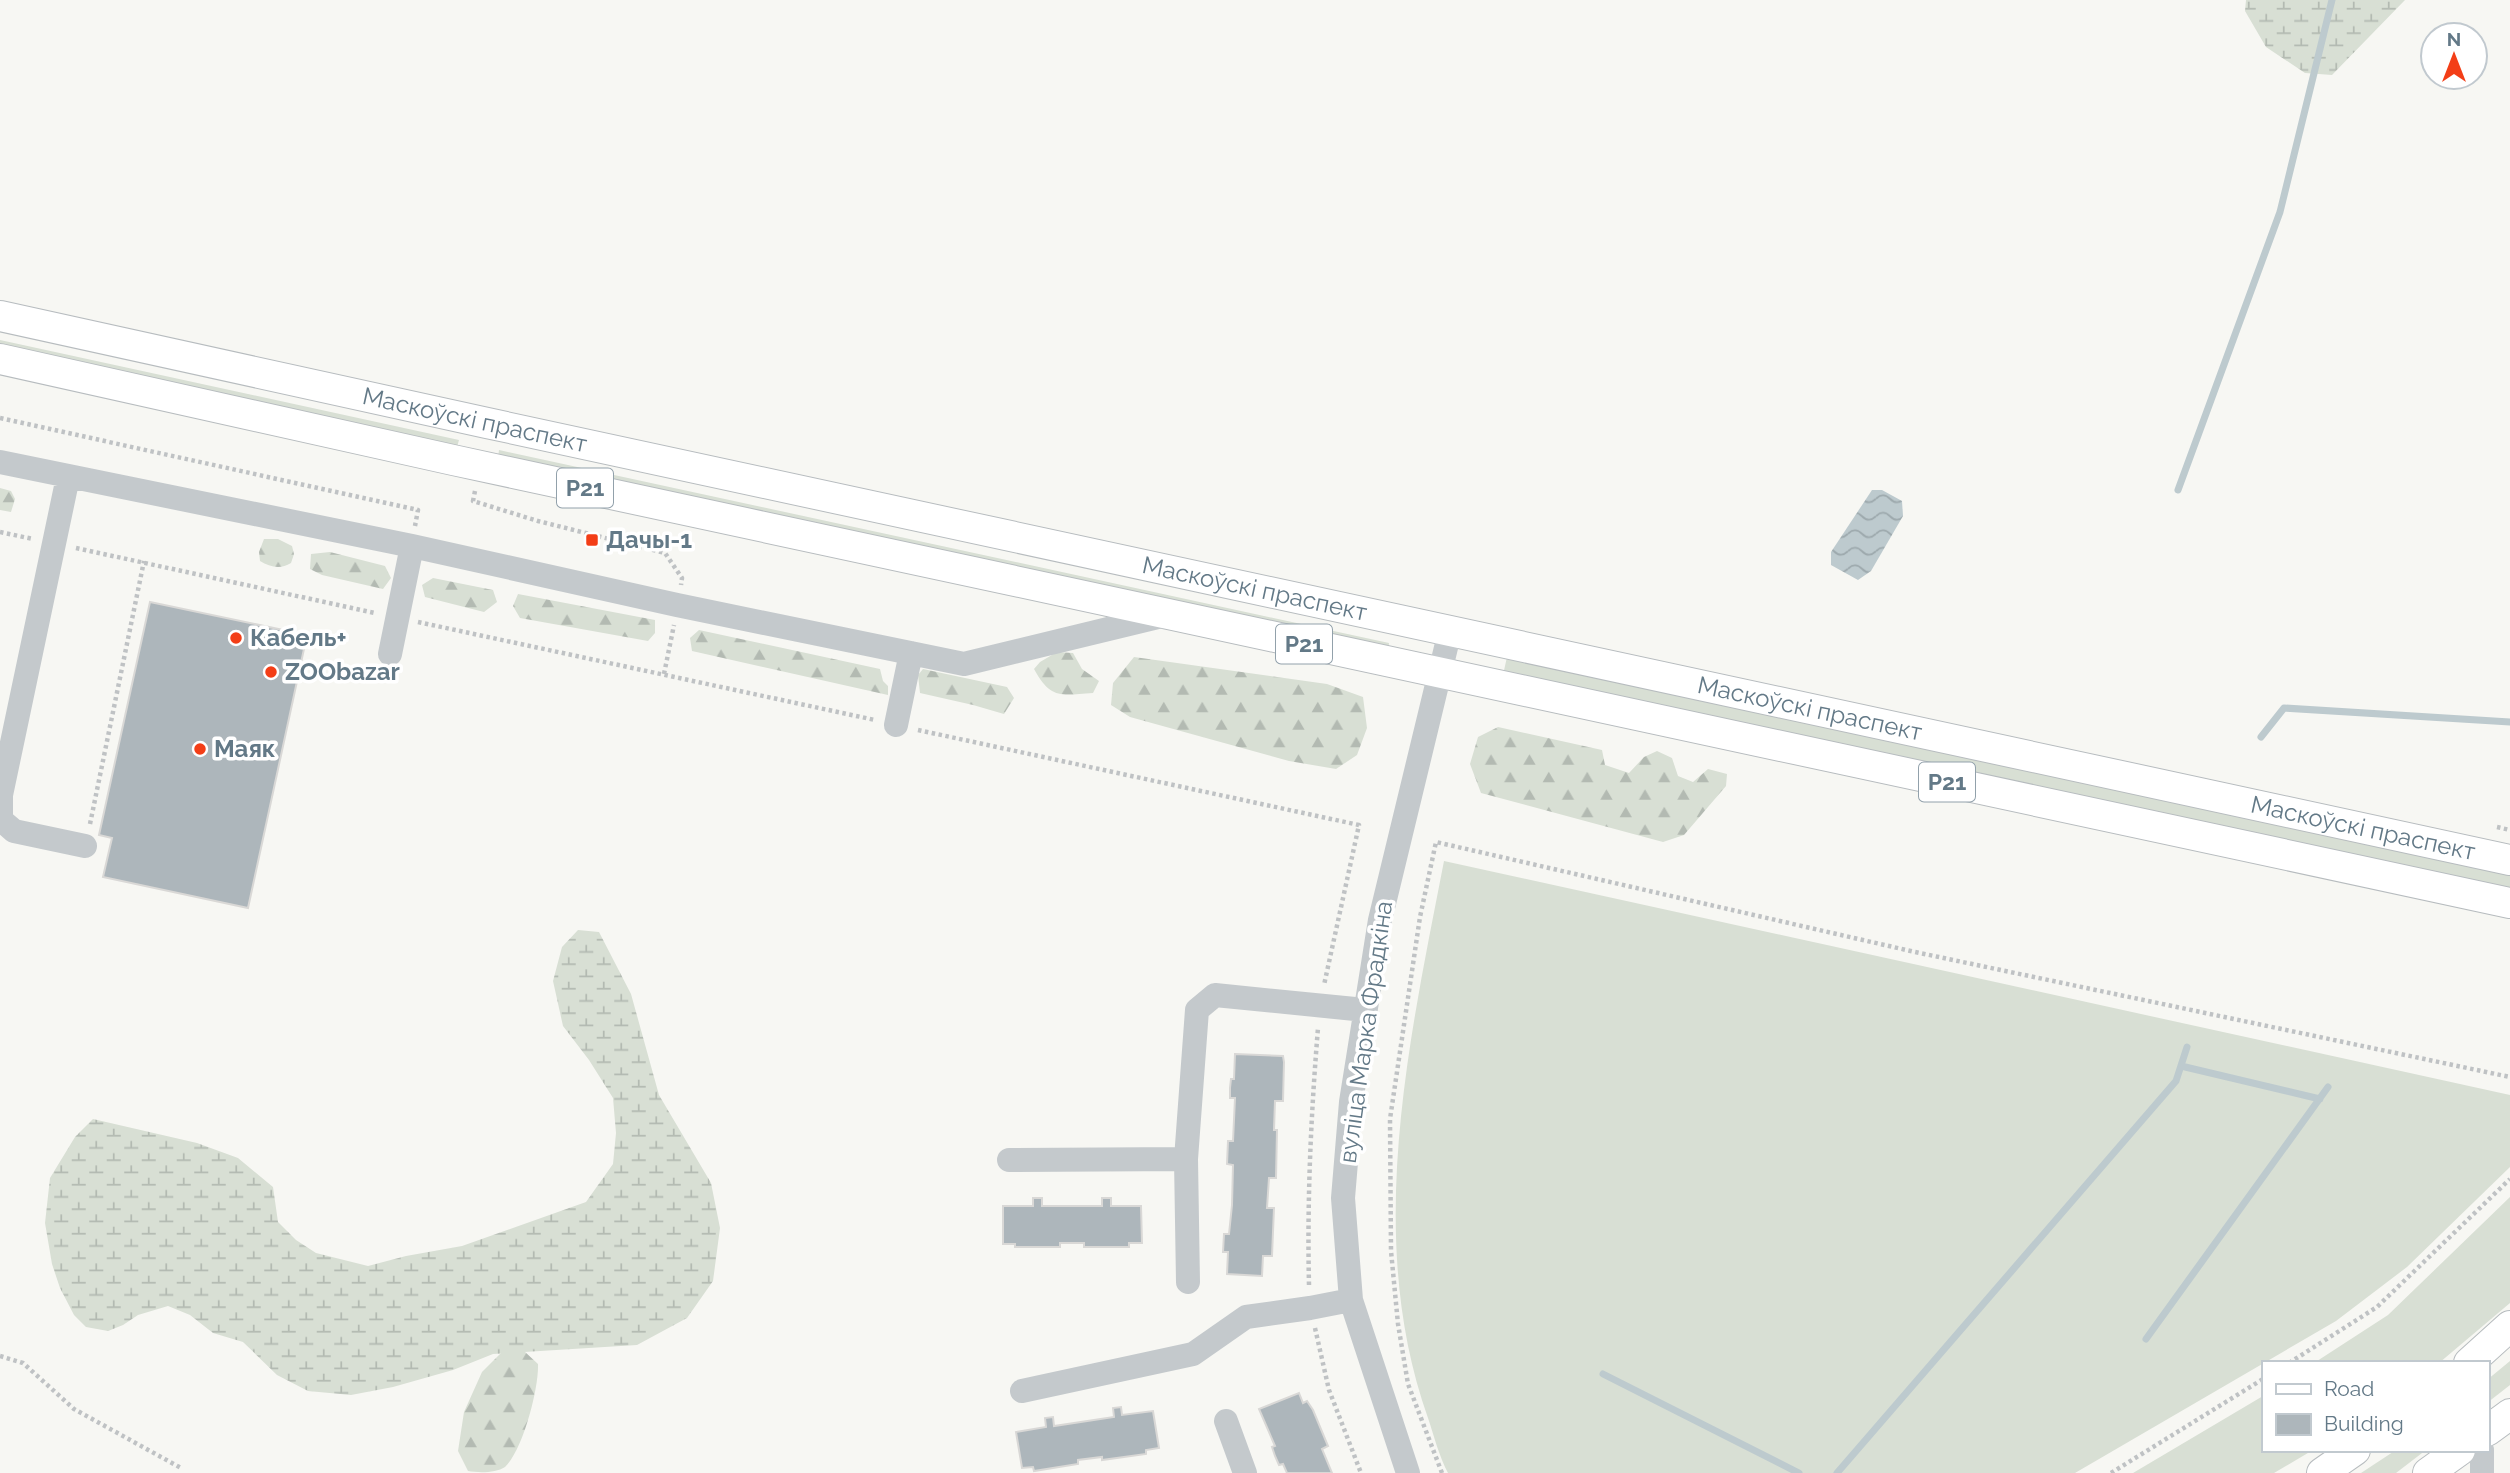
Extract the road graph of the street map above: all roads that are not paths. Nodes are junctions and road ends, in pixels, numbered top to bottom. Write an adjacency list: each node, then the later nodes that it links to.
1 (0, 316): 7 (main road, Маскоўскі праспект / Р21)
2 (0, 359): 6 (main road, Маскоўскі праспект / Р21)
3 (0, 463): 4 (street)
4 (68, 477): 5 (street); 12 (street)
5 (412, 547): 8 (street); 9 (street)
6 (1170, 614): 8 (street); 10 (main road, Маскоўскі праспект / Р21)
7 (1450, 631): 10 (street, вуліца Марка Фрадкіна); 13 (main road, Маскоўскі праспект / Р21)
8 (911, 653): 11 (street)
9 (390, 654)
10 (1439, 672): 14 (main road, Маскоўскі праспект / Р21); 15 (street, вуліца Марка Фрадкіна)
11 (896, 725)
12 (85, 846)
13 (2510, 860)
14 (2510, 903)
15 (1365, 1010): 16 (street); 19 (street, вуліца Марка Фрадкіна)
16 (1186, 1159): 17 (street); 18 (street)
17 (1009, 1160)
18 (1188, 1282)
19 (1351, 1300): 22 (street); 30 (street, вуліца Марка Фрадкіна)
20 (2510, 1326): 21 (main road)
21 (2471, 1361)
22 (1022, 1391)
23 (2510, 1414): 25 (main road)
24 (1226, 1421): 29 (street)
25 (2489, 1430)
26 (2352, 1452): 31 (main road)
27 (2457, 1452): 32 (main road)
28 (2482, 1452): 33 (street)
29 (1245, 1473)
30 (1408, 1473)
31 (2322, 1473)
32 (2428, 1473)
33 (2483, 1473)

